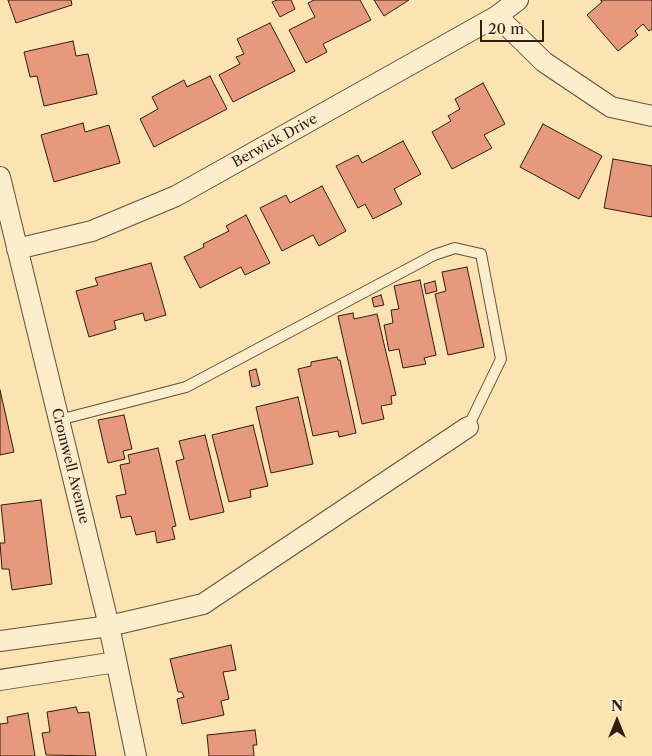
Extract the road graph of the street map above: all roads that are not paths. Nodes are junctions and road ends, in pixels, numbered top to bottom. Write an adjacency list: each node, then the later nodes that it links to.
1 (518, 0): 2 (street, Berwick Drive)
2 (497, 16): 3 (street); 5 (street, Berwick Drive)
3 (652, 116)
4 (0, 177): 5 (street, Cromwell Avenue)
5 (17, 249): 6 (street, Cromwell Avenue)
6 (59, 420): 7 (lane); 8 (street, Cromwell Avenue)
7 (468, 427): 8 (street)
8 (108, 626): 9 (street); 10 (street, Cromwell Avenue)
9 (0, 641)
10 (116, 662): 11 (street); 12 (street, Cromwell Avenue)
11 (0, 680)
12 (136, 756)

